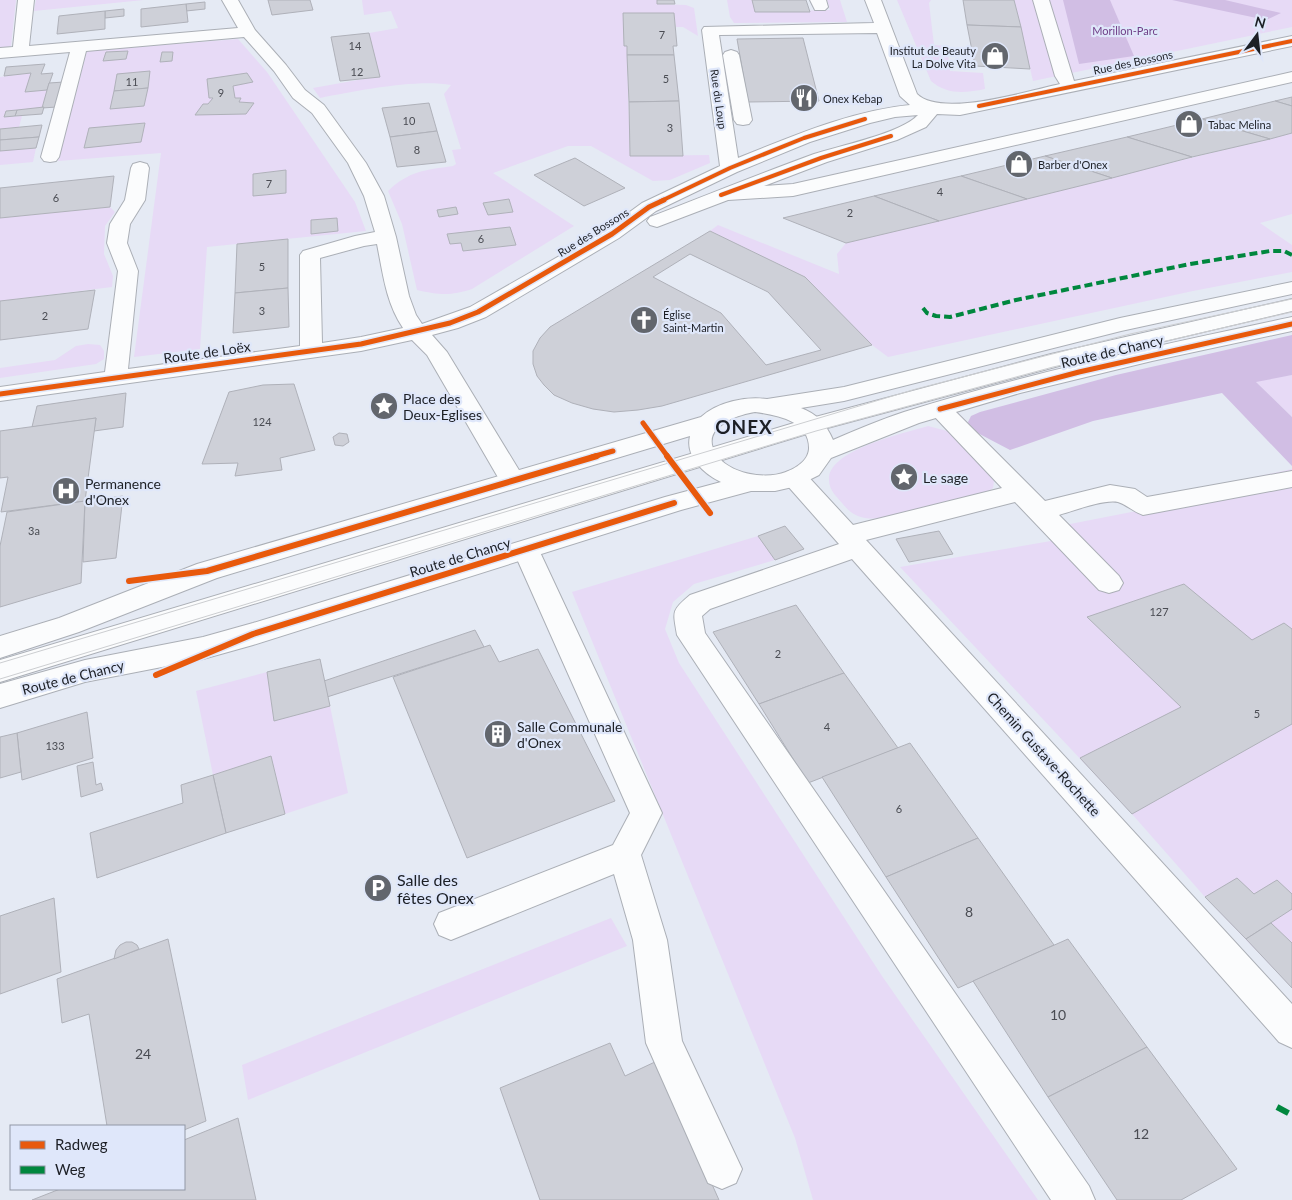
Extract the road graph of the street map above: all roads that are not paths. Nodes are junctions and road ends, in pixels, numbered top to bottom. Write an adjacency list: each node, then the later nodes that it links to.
1 (26, 0): 10 (street)
2 (230, 0): 6 (street)
3 (873, 0): 5 (street)
4 (1041, 0): 14 (street)
5 (883, 28): 15 (street); 19 (street, Rue du Loup)
6 (248, 32): 8 (street); 22 (street)
7 (1292, 41): 9 (street, Rue des Bossons)
8 (79, 46): 10 (street); 17 (street)
9 (1256, 47): 13 (street); 14 (street, Rue des Bossons)
10 (20, 52): 11 (street)
11 (0, 53)
12 (731, 55): 16 (street)
13 (1286, 66): 20 (street)
14 (1069, 86): 15 (street, Rue des Bossons)
15 (933, 108): 19 (street, Rue des Bossons); 20 (street, Rue des Bossons)
16 (743, 120)
17 (50, 157)
18 (140, 168): 28 (street)
19 (730, 168): 21 (street, Rue des Bossons)
20 (721, 196): 21 (street, Rue des Bossons)
21 (612, 234): 26 (street, Rue des Bossons)
22 (386, 237): 26 (street); 27 (street)
23 (1292, 288): 30 (street, Route de Chancy)
24 (1292, 305): 33 (street)
25 (1292, 324): 31 (street, Route de Chancy)
26 (417, 332): 27 (street, Route de Loëx); 38 (street)
27 (311, 351): 28 (street, Route de Loëx)
28 (116, 378): 29 (street, Route de Loëx)
29 (0, 394)
30 (768, 406): 32 (street); 33 (street)
31 (940, 409): 34 (street, Route de Chancy); 40 (street)
32 (710, 422): 35 (street); 38 (street)
33 (812, 425): 34 (street); 35 (street)
34 (821, 453): 36 (street)
35 (706, 457): 39 (street); 46 (street)
36 (795, 478): 39 (street); 42 (street, Chemin Gustave-Rochette)
37 (1292, 479): 41 (street)
38 (512, 480): 45 (street)
39 (752, 482): 43 (street, Route de Chancy)
40 (1020, 492): 41 (street); 42 (street)
41 (1038, 512): 44 (street)
42 (852, 541): 50 (street, Chemin Gustave-Rochette); 52 (street)
43 (526, 550): 47 (street, Route de Chancy); 48 (street)
44 (1109, 583)
45 (0, 646)
46 (0, 671)
47 (0, 696)
48 (626, 855): 49 (street); 51 (street)
49 (451, 924)
50 (1292, 1030)
51 (722, 1169)
52 (1075, 1200)

